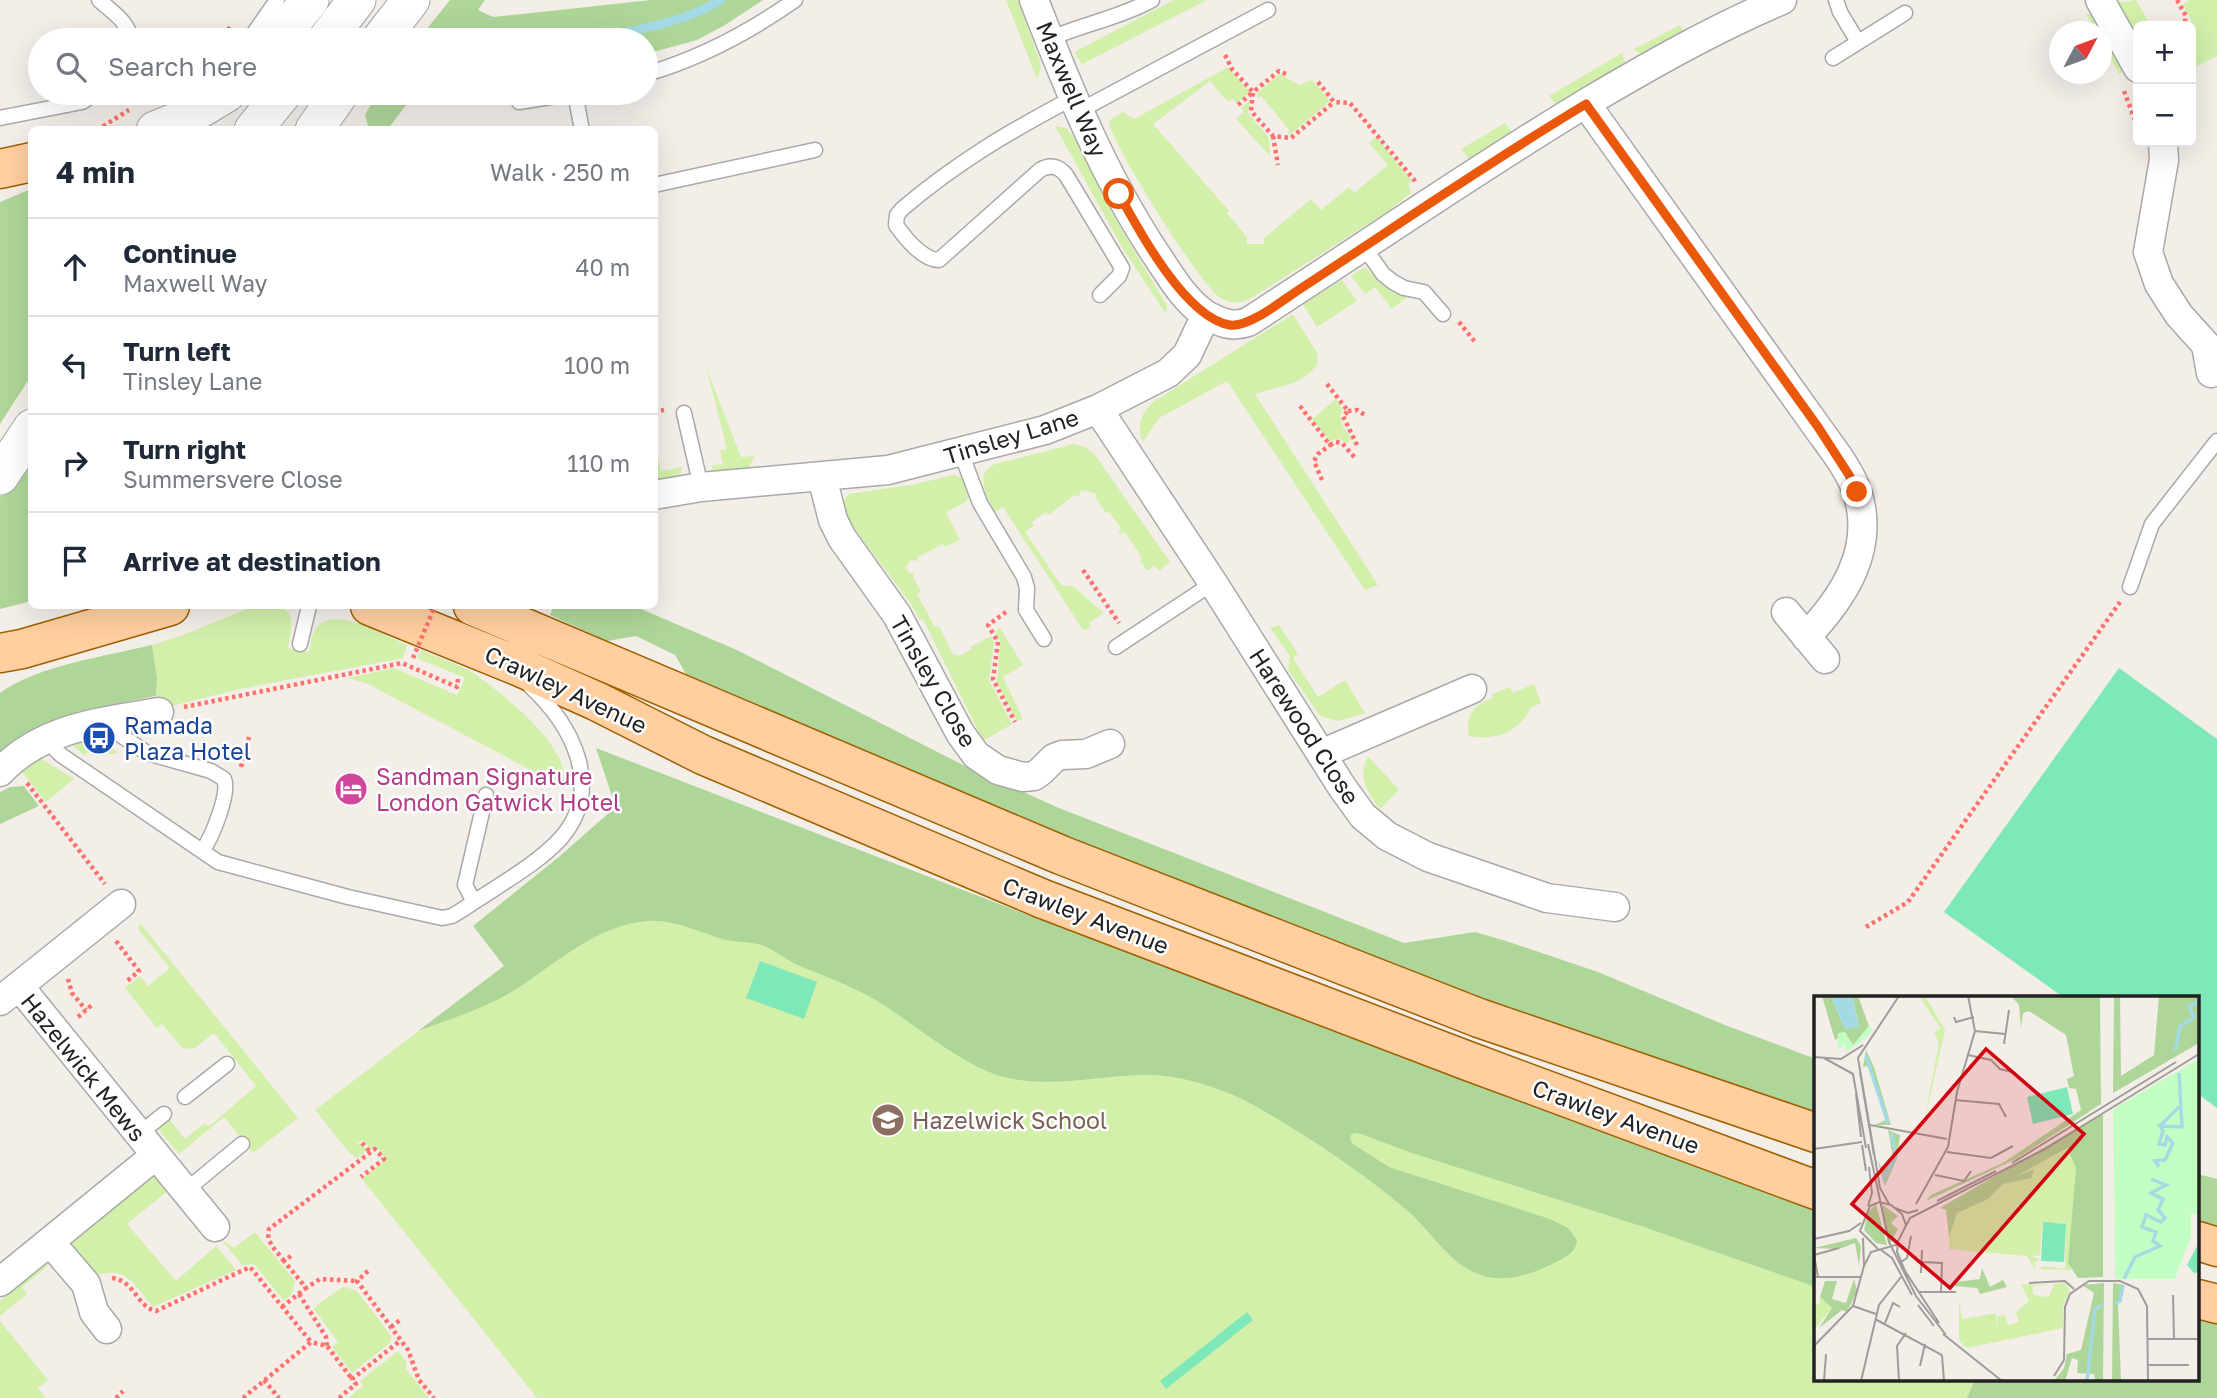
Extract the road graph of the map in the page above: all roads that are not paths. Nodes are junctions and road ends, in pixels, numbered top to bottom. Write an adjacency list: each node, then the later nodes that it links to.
1 (99, 0): 14 (lane)
2 (277, 0): 15 (lane)
3 (310, 0): 16 (street)
4 (357, 0): 17 (street)
5 (411, 0): 18 (street)
6 (795, 0): 23 (lane)
7 (1034, 0): 19 (street, Maxwell Way)
8 (1152, 0): 19 (lane)
9 (1782, 0): 25 (street)
10 (1836, 0): 20 (lane)
11 (2100, 0): 22 (street)
12 (1268, 10): 24 (lane)
13 (1905, 13): 20 (lane)
14 (127, 28)
15 (257, 28)
16 (287, 28)
17 (335, 28)
18 (389, 28)
19 (1049, 38): 24 (street, Maxwell Way)
20 (1858, 42): 21 (lane)
21 (1833, 58)
22 (2133, 59)
23 (658, 70)
24 (1076, 104): 40 (lane); 42 (street, Maxwell Way)
25 (1586, 104): 39 (street); 60 (street)
26 (67, 105): 30 (lane)
27 (198, 105): 31 (street)
28 (273, 105): 32 (street)
29 (577, 105): 33 (lane)
30 (0, 118)
31 (162, 126)
32 (256, 126)
33 (581, 126)
34 (2163, 147): 43 (street)
35 (815, 150): 38 (lane)
36 (28, 163): 37 (main road)
37 (0, 169)
38 (658, 184)
39 (1364, 247): 41 (lane); 42 (street)
40 (1100, 295)
41 (1443, 314)
42 (1206, 315): 44 (street, Tinsley Lane)
43 (2211, 373)
44 (1098, 409): 48 (street, Tinsley Lane); 53 (street, Harewood Close)
45 (684, 413): 51 (lane)
46 (28, 434): 49 (street)
47 (2217, 441): 54 (lane)
48 (961, 453): 50 (street, Tinsley Lane); 61 (lane)
49 (0, 476)
50 (821, 477): 51 (street, Tinsley Lane); 71 (street, Tinsley Close)
51 (701, 486): 52 (street, Tinsley Lane)
52 (658, 494)
53 (1213, 583): 63 (lane); 72 (street, Harewood Close)
54 (2130, 587)
55 (160, 609): 64 (main road)
56 (308, 609): 62 (lane)
57 (375, 609): 65 (main road, Crawley Avenue)
58 (480, 609): 83 (main road, Crawley Avenue)
59 (1786, 612): 60 (street)
60 (1806, 637): 66 (street)
61 (1044, 639)
62 (300, 645)
63 (1116, 647)
64 (7, 653)
65 (458, 659): 76 (lane); 86 (main road, Crawley Avenue)
66 (1825, 659)
67 (1472, 689): 72 (street)
68 (159, 712): 69 (street)
69 (100, 722): 70 (street); 75 (lane)
70 (45, 739): 73 (street); 75 (lane)
71 (1110, 744)
72 (1321, 754): 77 (street, Harewood Close)
73 (5, 767)
74 (486, 795): 76 (lane)
75 (202, 851): 76 (lane)
76 (469, 905)
77 (1615, 908)
78 (110, 913): 79 (street, Hazelwick Mews)
79 (9, 993): 85 (street, Hazelwick Mews)
80 (227, 1064): 81 (lane)
81 (185, 1097)
82 (164, 1114): 85 (lane)
83 (1814, 1132)
84 (242, 1144): 87 (lane)
85 (147, 1145): 87 (street); 89 (street, Hazelwick Mews)
86 (1814, 1189)
87 (185, 1191): 88 (street)
88 (215, 1227)
89 (50, 1242): 92 (street, Hazelwick Mews); 95 (street)
90 (2200, 1242): 91 (main road)
91 (2217, 1247)
92 (0, 1282)
93 (2200, 1300): 94 (main road)
94 (2217, 1304)
95 (107, 1329)

